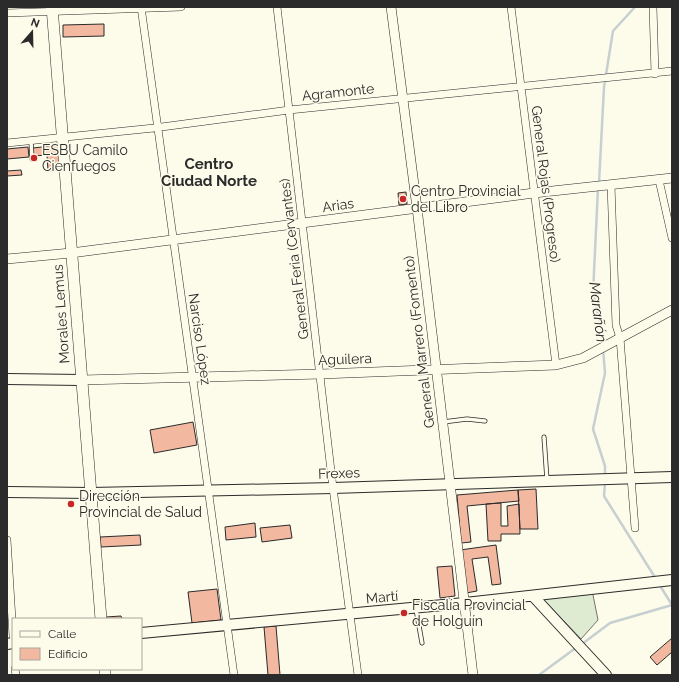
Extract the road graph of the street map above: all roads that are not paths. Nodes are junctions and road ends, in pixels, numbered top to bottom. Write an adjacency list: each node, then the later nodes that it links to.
1 (182, 7): 6 (street)
2 (277, 7): 13 (street, General Feria (Cervantes))
3 (391, 7): 12 (street, General Marrero (Fomento))
4 (511, 7): 11 (street, General Rojas (Progreso))
5 (653, 7): 10 (street)
6 (141, 8): 7 (street); 14 (street, Narciso López)
7 (52, 9): 8 (street); 15 (main road, Morales Lemus)
8 (7, 12)
9 (672, 71): 10 (street, Agramonte)
10 (655, 74): 11 (street, Agramonte)
11 (521, 87): 12 (street, Agramonte); 22 (street, General Rojas (Progreso))
12 (403, 98): 13 (street, Agramonte); 23 (street, General Marrero (Fomento))
13 (289, 110): 14 (street, Agramonte); 24 (street, General Feria (Cervantes))
14 (159, 127): 15 (street, Agramonte); 26 (street, Narciso López)
15 (62, 138): 16 (street, Agramonte); 27 (main road, Morales Lemus)
16 (31, 141): 17 (street, Agramonte); 18 (lane)
17 (7, 143)
18 (32, 159)
19 (672, 178): 20 (street, Arias)
20 (659, 180): 21 (street, Arias); 25 (street)
21 (609, 185): 22 (street, Arias); 30 (street)
22 (534, 194): 23 (street, Arias); 31 (street, General Rojas (Progreso))
23 (417, 208): 24 (street, Arias); 32 (street, General Marrero (Fomento))
24 (302, 224): 26 (street, Arias); 33 (street, General Feria (Cervantes))
25 (672, 238)
26 (172, 240): 27 (street, Arias); 34 (street, Narciso López)
27 (72, 254): 28 (street, Arias); 36 (main road, Morales Lemus)
28 (7, 259)
29 (672, 310): 30 (street, Aguilera)
30 (620, 338): 31 (street, Aguilera); 41 (street)
31 (556, 365): 32 (street, Aguilera)
32 (436, 369): 33 (street, Aguilera); 38 (street, General Marrero (Fomento))
33 (320, 374): 34 (street, Aguilera); 44 (street, General Feria (Cervantes))
34 (192, 378): 36 (street, Aguilera); 45 (street, Narciso López)
35 (7, 379): 36 (main road, Aguilera)
36 (81, 380): 47 (main road, Morales Lemus)
37 (485, 421): 38 (lane)
38 (442, 422): 43 (street, General Marrero (Fomento))
39 (544, 437): 42 (lane)
40 (672, 477): 41 (main road, Frexes)
41 (631, 479): 42 (main road, Frexes); 48 (street)
42 (547, 481): 43 (main road, Frexes)
43 (449, 484): 44 (main road, Frexes); 52 (street, General Marrero (Fomento))
44 (333, 488): 45 (main road, Frexes); 54 (street, General Feria (Cervantes))
45 (208, 490): 47 (main road, Frexes); 57 (street, Narciso López)
46 (7, 492): 47 (main road, Frexes)
47 (91, 493): 55 (main road, Morales Lemus)
48 (635, 528)
49 (7, 540): 56 (street)
50 (670, 580): 51 (main road, Martí)
51 (534, 596): 52 (main road, Martí); 60 (main road)
52 (464, 603): 53 (main road, Martí); 63 (street, General Marrero (Fomento))
53 (415, 608): 54 (main road, Martí); 59 (lane)
54 (350, 614): 57 (main road, Martí); 62 (street, General Feria (Cervantes))
55 (101, 618)
56 (12, 620)
57 (228, 625): 58 (main road, Martí); 61 (street, Narciso López)
58 (142, 633)
59 (422, 643)
60 (597, 670): 64 (main road)
61 (234, 675)
62 (358, 675)
63 (473, 675)
64 (606, 675)

